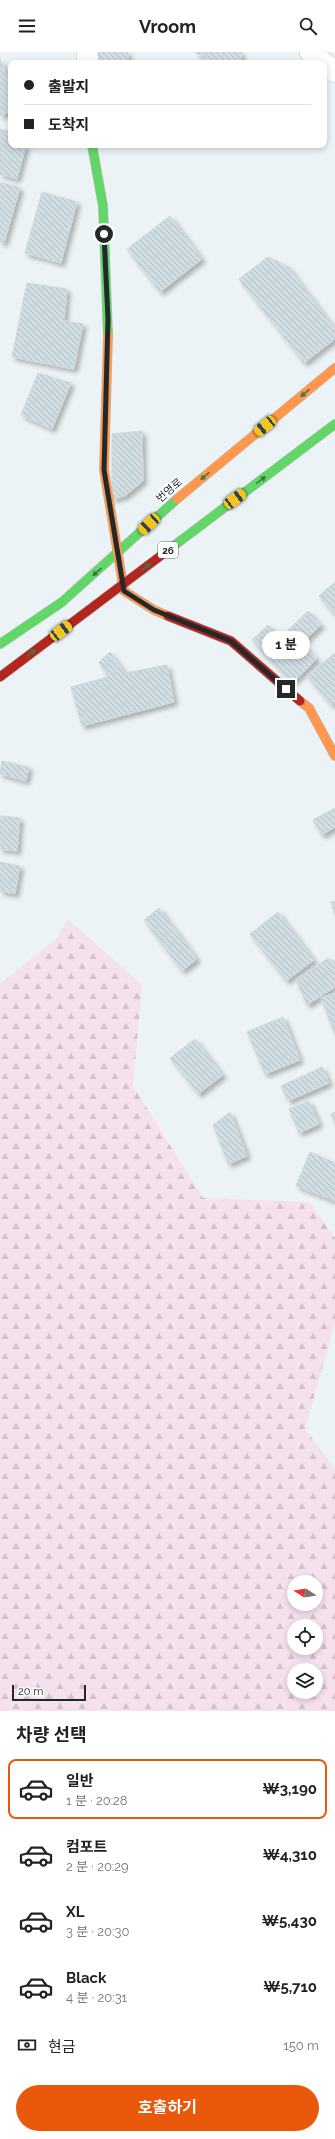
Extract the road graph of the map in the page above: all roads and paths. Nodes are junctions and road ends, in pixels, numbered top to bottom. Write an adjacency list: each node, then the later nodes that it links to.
1 (310, 52): 2 (street)
2 (320, 60)
3 (327, 66): 4 (street)
4 (335, 72)
5 (93, 148): 8 (main road)
6 (335, 368): 8 (main road, 번영로, one-way to 8)
7 (335, 424): 9 (main road, 26, one-way to 7)
8 (117, 555): 9 (main road); 10 (main road, 번영로, one-way to 10)
9 (123, 584): 11 (main road, 26, one-way to 9); 12 (main road)
10 (0, 644)
11 (0, 677)
12 (335, 756)

